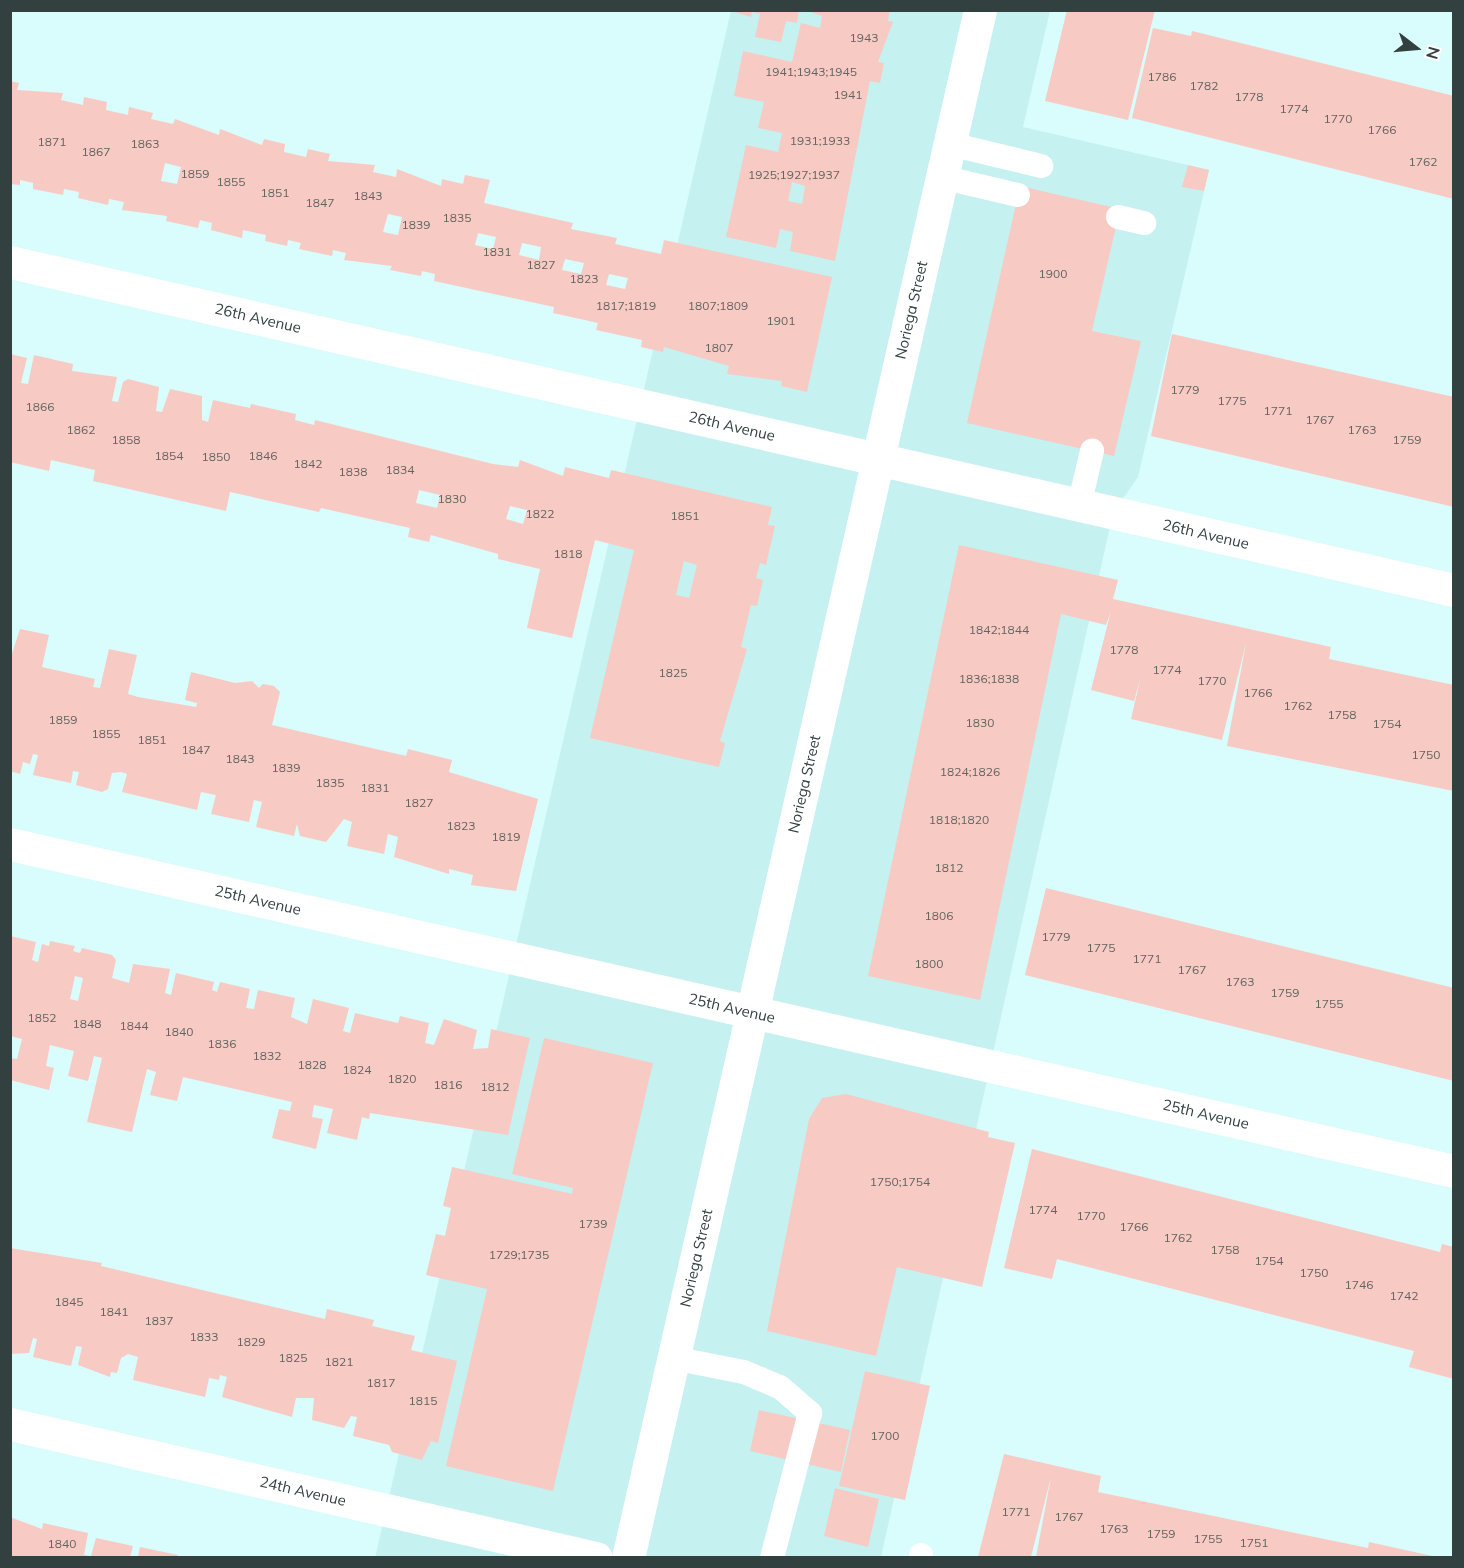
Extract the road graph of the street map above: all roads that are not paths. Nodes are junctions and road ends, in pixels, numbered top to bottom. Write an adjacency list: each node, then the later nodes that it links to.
1 (980, 10): 2 (street, Noriega Street)
2 (950, 144): 3 (lane); 4 (street, Noriega Street)
3 (1041, 166)
4 (942, 177): 5 (lane); 10 (street, Noriega Street)
5 (1018, 195)
6 (1118, 217): 7 (lane)
7 (1144, 223)
8 (10, 262): 10 (street, 26th Avenue)
9 (1092, 451): 11 (lane)
10 (878, 459): 11 (street, 26th Avenue); 14 (street, Noriega Street)
11 (1079, 506): 12 (street, 26th Avenue)
12 (1454, 590)
13 (10, 844): 14 (street, 25th Avenue)
14 (752, 1012): 15 (street, 25th Avenue); 16 (street, Noriega Street)
15 (1454, 1171)
16 (673, 1358): 19 (street, Noriega Street); 20 (lane)
17 (10, 1424): 18 (street, 24th Avenue)
18 (596, 1557)
19 (628, 1557)
20 (772, 1557)

